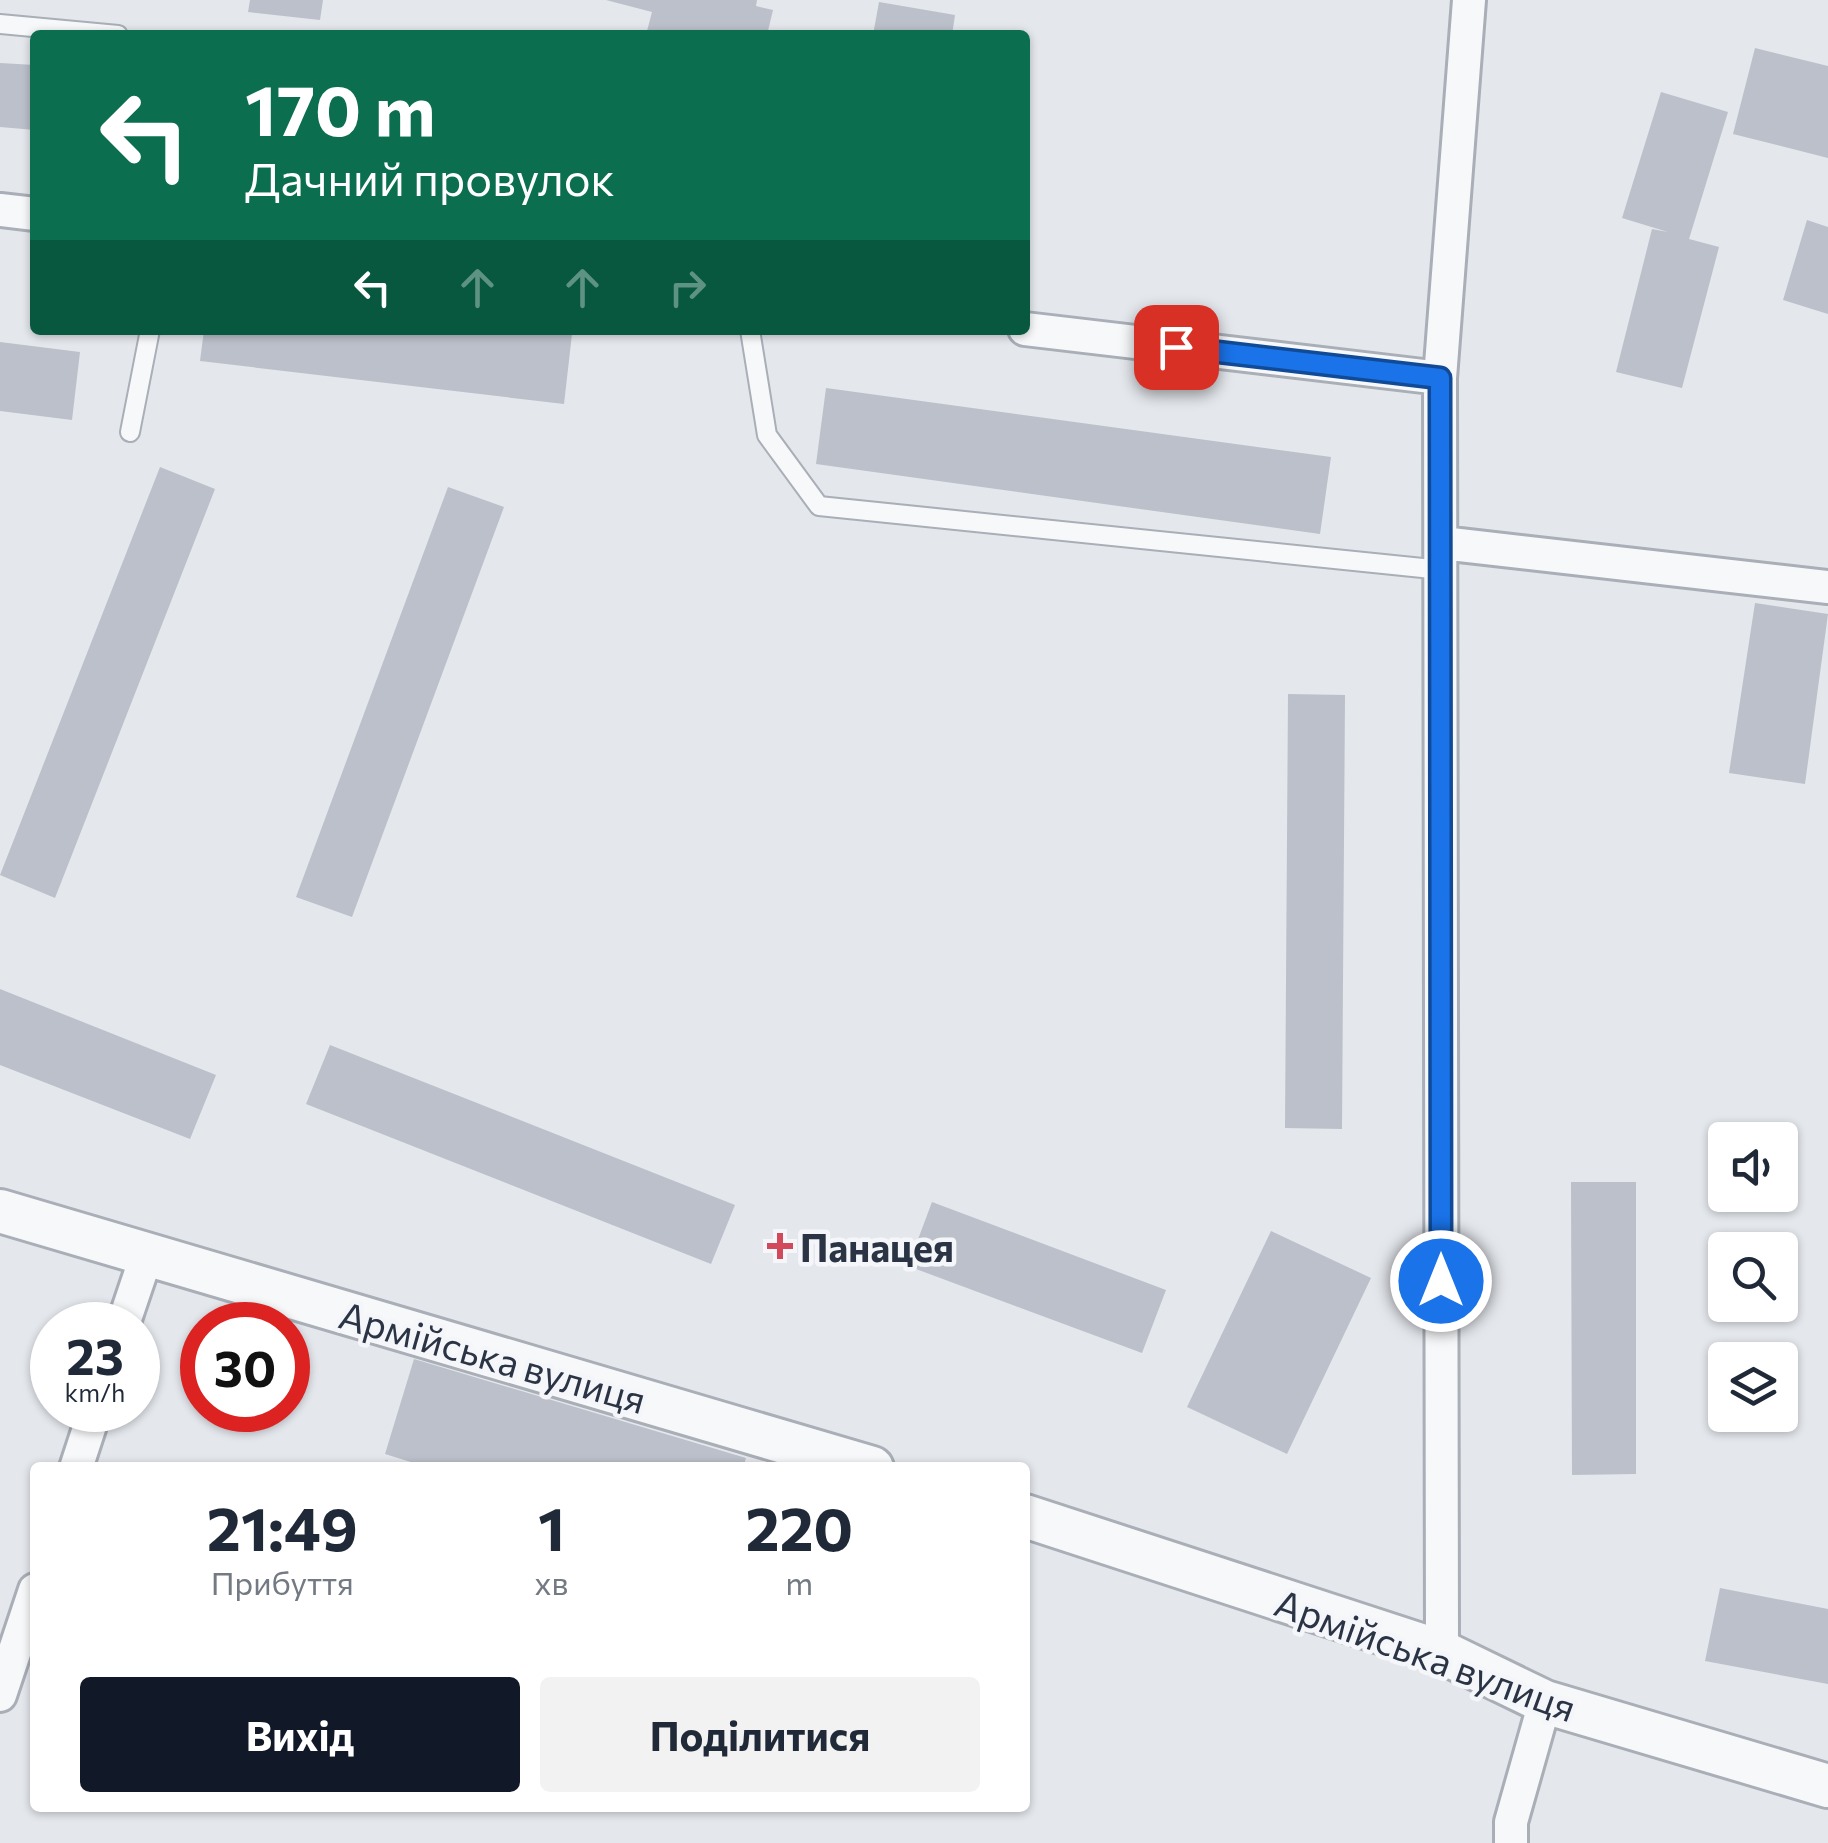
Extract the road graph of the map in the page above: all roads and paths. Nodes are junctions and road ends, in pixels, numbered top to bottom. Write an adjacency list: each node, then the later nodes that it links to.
1 (1469, 0): 9 (street)
2 (0, 24): 3 (lane)
3 (64, 30)
4 (0, 210): 5 (street)
5 (30, 213)
6 (1030, 330): 9 (street)
7 (149, 335): 10 (lane)
8 (751, 335): 11 (lane)
9 (1440, 378): 11 (street)
10 (130, 432)
11 (1442, 557): 12 (street); 21 (street)
12 (1828, 587)
13 (0, 1211): 14 (street, Армійська вулиця)
14 (146, 1254): 15 (street); 18 (street, Армійська вулиця)
15 (130, 1302)
16 (88, 1432): 17 (street)
17 (78, 1462)
18 (852, 1462)
19 (1030, 1518): 21 (street, Армійська вулиця)
20 (30, 1605): 22 (street)
21 (1442, 1652): 23 (street, Армійська вулиця)
22 (0, 1696)
23 (1545, 1702): 24 (street, Армійська вулиця); 25 (street)
24 (1828, 1786)
25 (1511, 1843)

